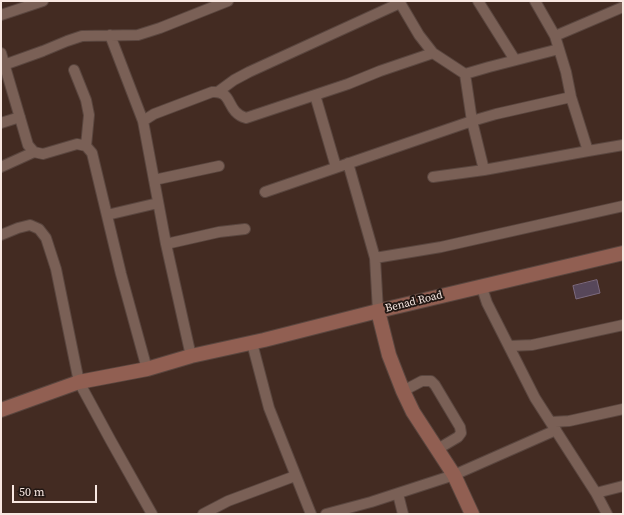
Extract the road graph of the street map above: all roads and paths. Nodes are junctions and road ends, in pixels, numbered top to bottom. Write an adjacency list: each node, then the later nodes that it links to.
1 (43, 1): 7 (street)
2 (228, 1): 8 (street)
3 (478, 1): 13 (street)
4 (535, 1): 9 (street)
5 (399, 2): 12 (street); 17 (street)
6 (623, 7): 9 (street)
7 (1, 14)
8 (110, 36): 14 (street); 21 (street)
9 (555, 36): 10 (street)
10 (559, 50): 13 (street); 19 (street)
11 (1, 53): 14 (street)
12 (433, 53): 16 (street); 18 (street)
13 (515, 60): 16 (street)
14 (2, 65): 20 (street)
15 (74, 70): 25 (street)
16 (465, 74): 22 (street)
17 (219, 91): 18 (street); 21 (street)
18 (315, 95): 31 (street)
19 (571, 97): 22 (street); 26 (street)
20 (20, 117): 23 (street); 27 (street)
21 (143, 121): 34 (street)
22 (472, 121): 28 (street); 32 (street)
23 (1, 123)
24 (623, 145): 26 (street)
25 (86, 146): 27 (street); 38 (street)
26 (588, 151): 32 (street)
27 (34, 152): 30 (street)
28 (348, 163): 31 (street); 43 (street)
29 (219, 166): 34 (street)
30 (1, 167)
31 (336, 167): 35 (street)
32 (484, 170): 33 (street)
33 (433, 177)
34 (154, 180): 36 (street)
35 (265, 192)
36 (158, 203): 38 (street); 41 (street)
37 (623, 206): 43 (street)
38 (107, 215): 50 (street)
39 (245, 230): 41 (street)
40 (1, 235): 51 (street)
41 (166, 244): 49 (street)
42 (623, 253): 44 (main road, Benad Road)
43 (375, 258): 45 (street)
44 (481, 286): 45 (main road, Benad Road); 48 (street)
45 (378, 311): 47 (main road); 52 (main road, Benad Road)
46 (623, 325): 48 (street)
47 (252, 342): 49 (main road); 58 (street)
48 (509, 346): 55 (street)
49 (191, 356): 50 (main road)
50 (147, 369): 51 (main road)
51 (79, 382): 54 (main road); 62 (street)
52 (403, 391): 56 (main road, Benad Road); 56 (street)
53 (623, 409): 55 (street)
54 (1, 410)
55 (554, 426): 57 (street); 60 (street)
56 (436, 450): 57 (main road, Benad Road)
57 (454, 475): 61 (street); 67 (main road, Benad Road)
58 (295, 476): 63 (street); 64 (street)
59 (623, 486): 60 (street)
60 (596, 493): 68 (street)
61 (398, 494): 65 (street); 66 (street)
62 (152, 514)
63 (203, 514)
64 (311, 514)
65 (326, 514)
66 (404, 514)
67 (472, 514)
68 (607, 514)

